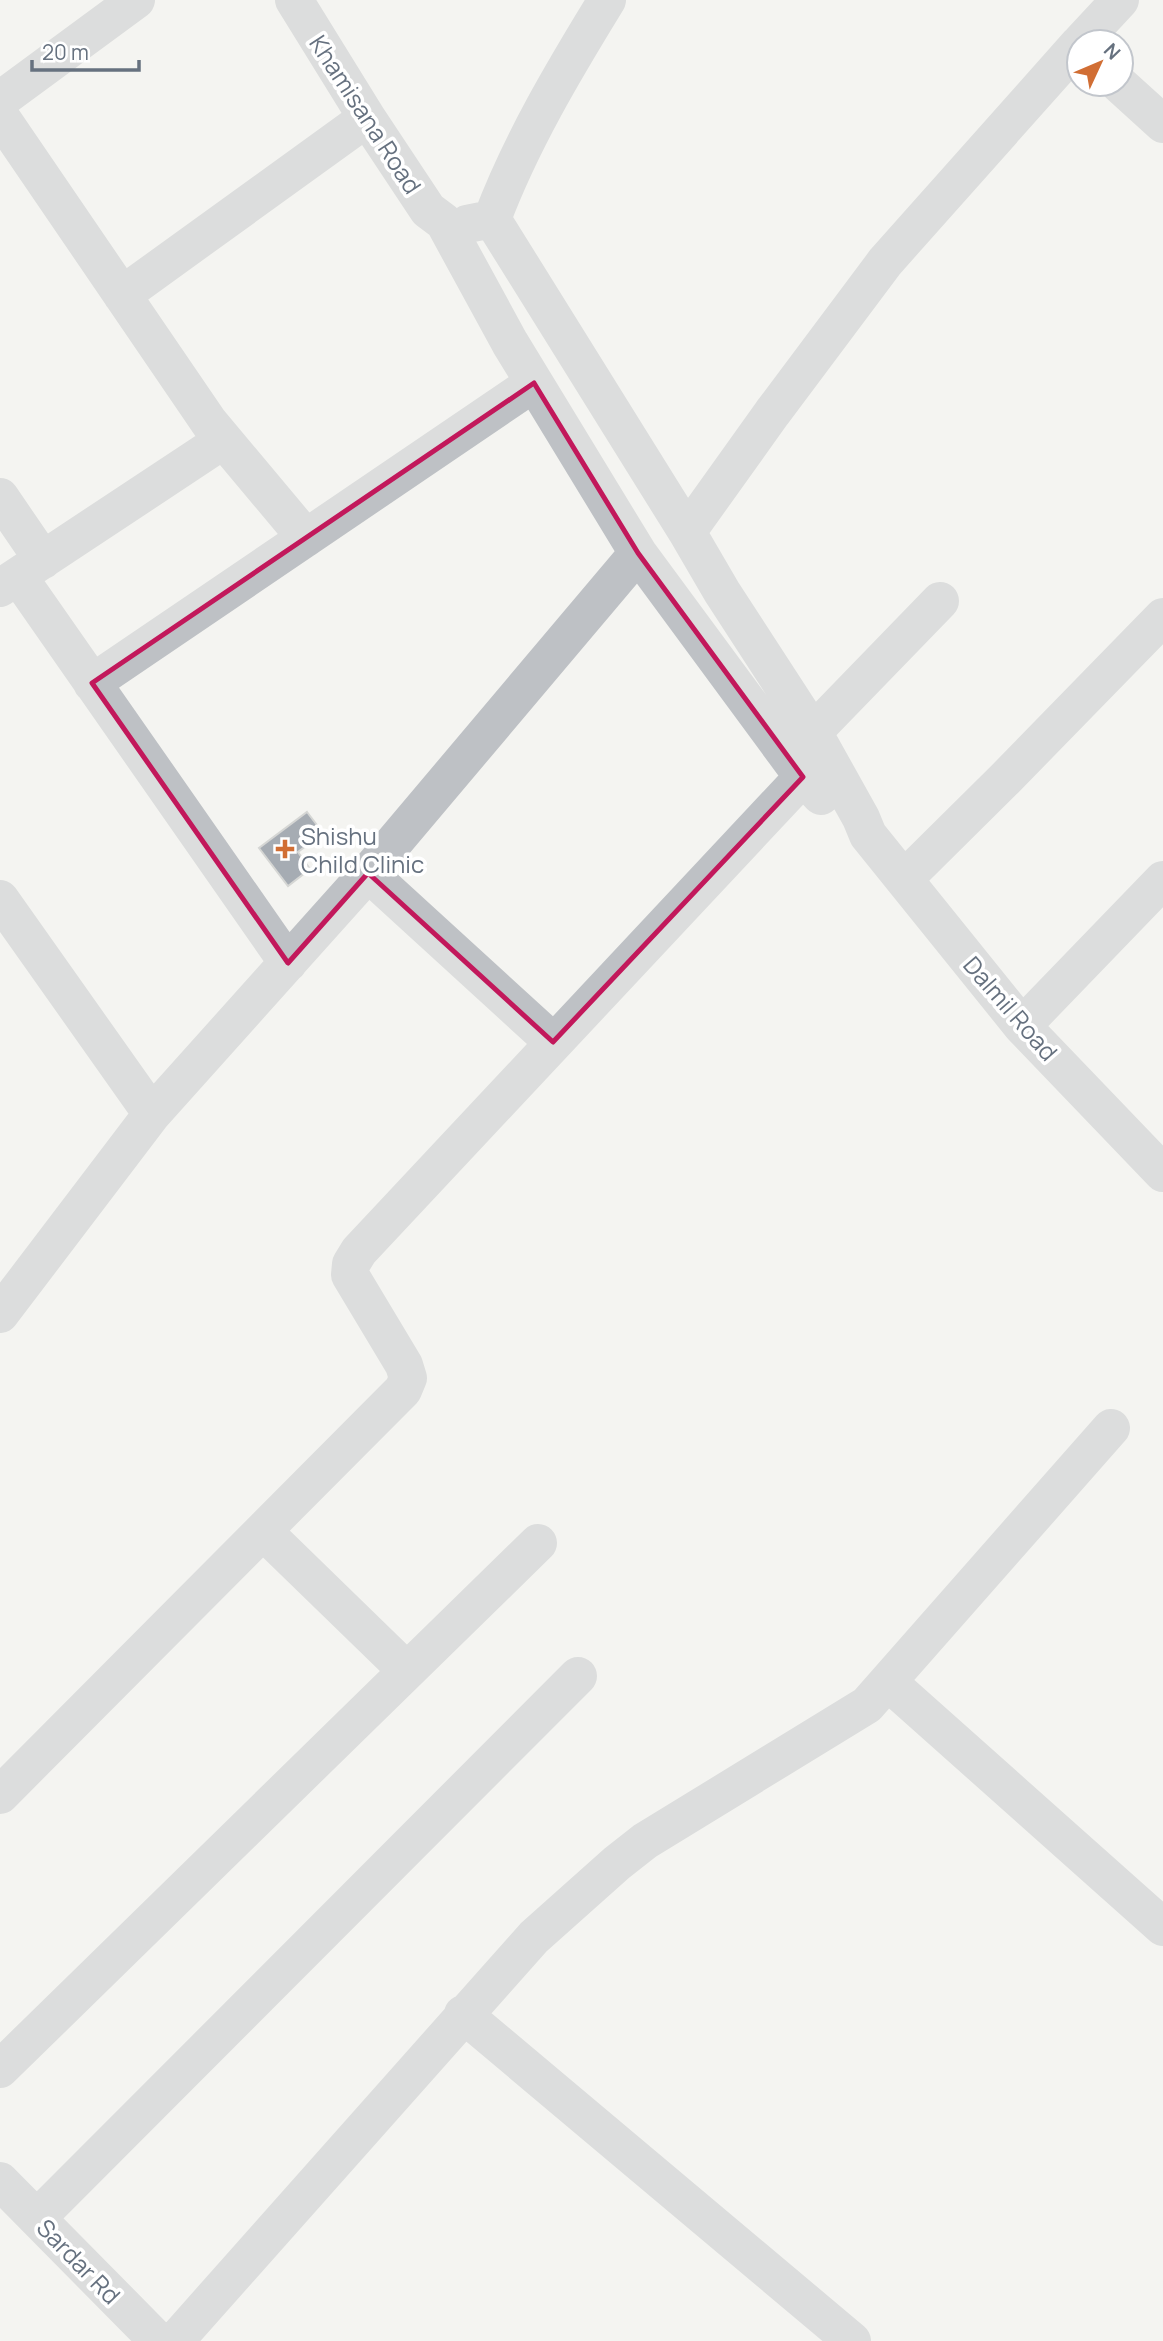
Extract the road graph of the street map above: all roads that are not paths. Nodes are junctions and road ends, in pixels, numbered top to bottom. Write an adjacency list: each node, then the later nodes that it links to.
1 (136, 0): 8 (street)
2 (293, 0): 10 (street, Khamisana Road)
3 (607, 0): 12 (street)
4 (1120, 0): 5 (street)
5 (1094, 28)
6 (1065, 61): 18 (street)
7 (1134, 98): 11 (street)
8 (0, 100)
9 (0, 116): 14 (street)
10 (367, 118): 13 (street, Khamisana Road); 14 (street)
11 (1163, 124)
12 (492, 219): 13 (street); 18 (street)
13 (444, 222): 15 (street, Khamisana Road)
14 (122, 295): 16 (street)
15 (534, 383): 19 (street); 20 (street, Khamisana Road)
16 (208, 421): 19 (street); 21 (street)
17 (0, 497): 21 (street)
18 (688, 532): 25 (street)
19 (306, 538): 24 (street)
20 (638, 553): 26 (street, Khamisana Road); 28 (street)
21 (20, 575): 24 (street)
22 (940, 601): 25 (street)
23 (1163, 617): 29 (street)
24 (92, 683): 32 (street)
25 (813, 732): 27 (street)
26 (803, 777): 27 (street, Khamisana Road); 34 (street)
27 (868, 835): 29 (street, Dalmil Road)
28 (368, 873): 32 (street); 34 (street)
29 (904, 879): 33 (street, Dalmil Road)
30 (1163, 880): 33 (street)
31 (1, 904): 35 (street)
32 (288, 963): 35 (street)
33 (1022, 1026): 36 (street, Dalmil Road)
34 (553, 1042): 39 (street)
35 (152, 1114): 37 (street)
36 (1158, 1158)
37 (0, 1314)
38 (1111, 1428): 43 (street)
39 (263, 1531): 41 (street); 44 (street)
40 (538, 1543): 41 (street)
41 (407, 1671): 47 (street)
42 (578, 1676): 48 (street)
43 (888, 1682): 45 (street); 46 (street)
44 (0, 1795)
45 (1163, 1927)
46 (463, 2014): 49 (street); 50 (street)
47 (0, 2069)
48 (14, 2203): 49 (street, Sardar Rd)
49 (156, 2339)
50 (852, 2341)

